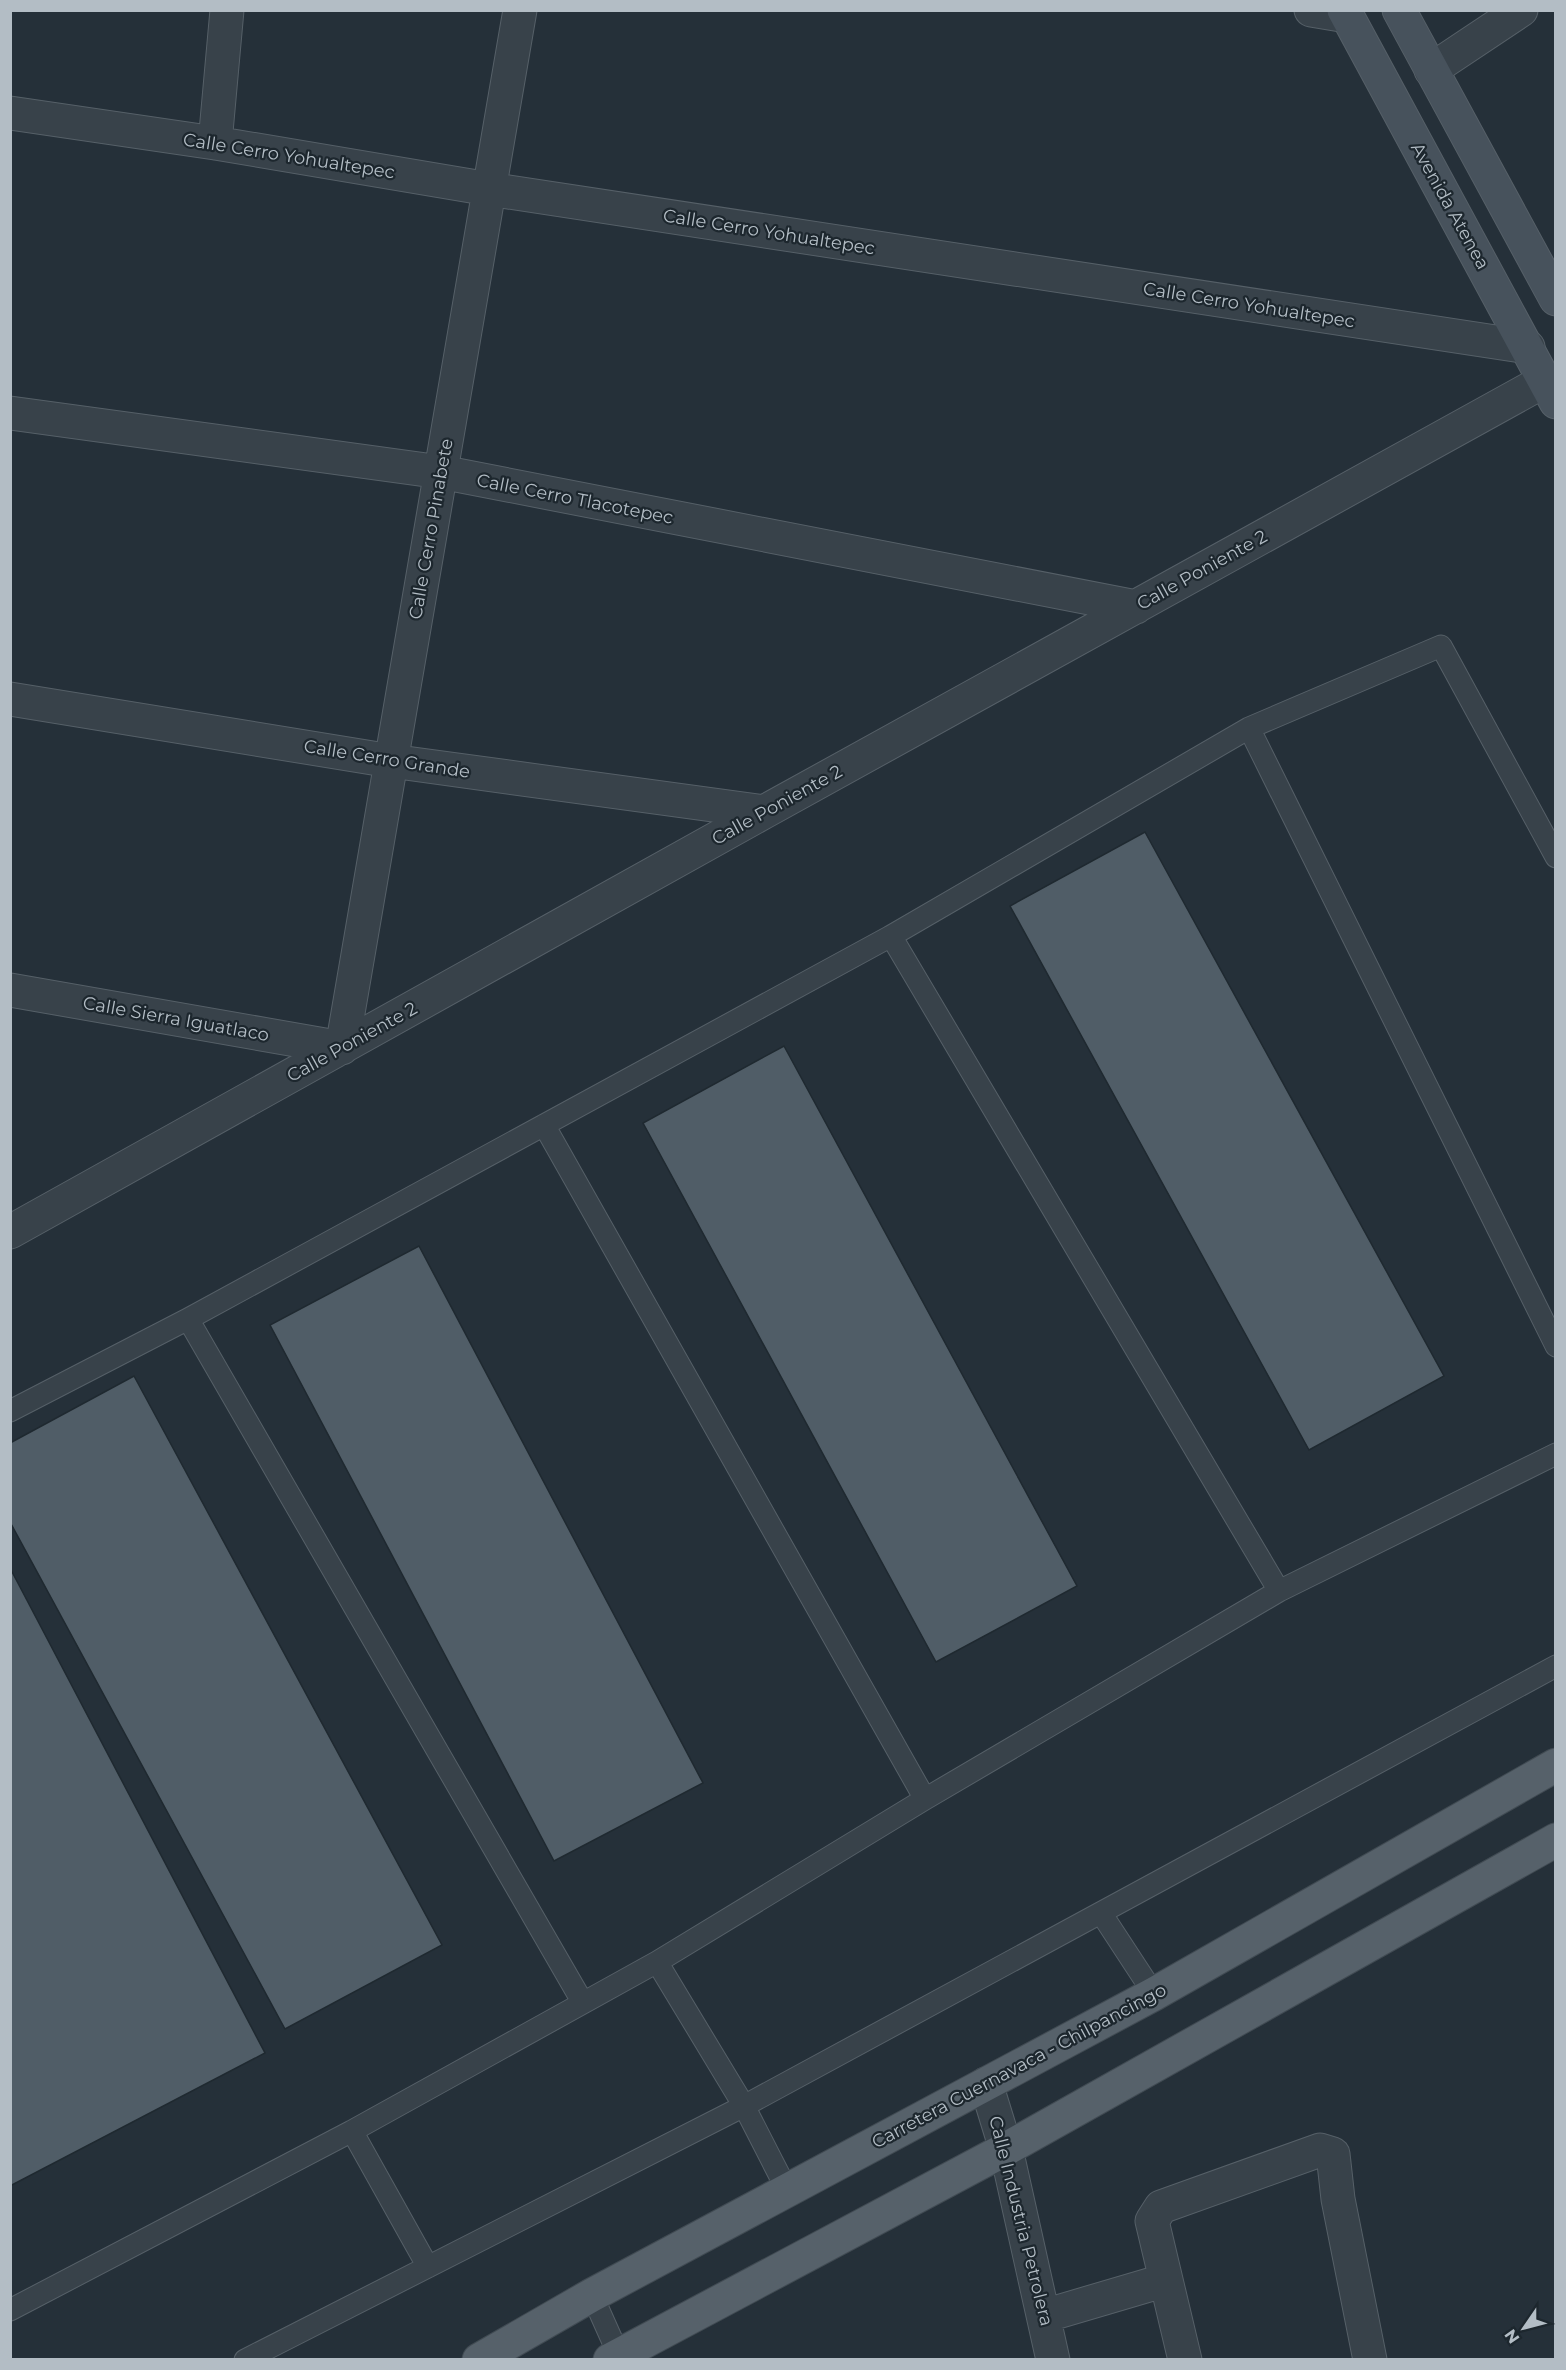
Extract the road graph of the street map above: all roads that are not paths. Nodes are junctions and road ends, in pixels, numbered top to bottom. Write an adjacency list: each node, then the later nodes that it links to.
1 (227, 10): 9 (street)
2 (520, 10): 10 (street, Calle Cerro Pinabete)
3 (1311, 10): 6 (street)
4 (1399, 10): 7 (street)
5 (1521, 10): 7 (street)
6 (1346, 13): 12 (street, Avenida Atenea)
7 (1431, 70): 11 (street)
8 (10, 113): 9 (street, Calle Cerro Yohualtepec)
9 (215, 143): 10 (street, Calle Cerro Yohualtepec)
10 (489, 189): 12 (street, Calle Cerro Yohualtepec); 15 (street, Calle Cerro Pinabete)
11 (1556, 299)
12 (1528, 347): 13 (street, Avenida Atenea)
13 (1550, 391): 16 (street, Calle Poniente 2)
14 (10, 413): 15 (street, Calle Cerro Tlacotepec)
15 (441, 472): 16 (street, Calle Cerro Tlacotepec); 19 (street, Calle Cerro Pinabete)
16 (1136, 607): 20 (street, Calle Poniente 2)
17 (10, 699): 19 (street, Calle Cerro Grande)
18 (1249, 728): 21 (lane); 22 (lane); 28 (lane)
19 (391, 761): 20 (street, Calle Cerro Grande); 24 (street, Calle Cerro Pinabete)
20 (764, 812): 24 (street, Calle Poniente 2)
21 (1556, 857)
22 (891, 936): 25 (lane); 31 (lane)
23 (10, 990): 24 (street, Calle Sierra Iguatlaco)
24 (342, 1048): 26 (street, Calle Poniente 2)
25 (544, 1125): 27 (lane); 34 (lane)
26 (10, 1232)
27 (188, 1319): 29 (lane); 39 (lane)
28 (1556, 1346)
29 (10, 1412)
30 (1556, 1454): 31 (lane)
31 (1280, 1591): 34 (lane)
32 (1556, 1666): 36 (lane)
33 (1556, 1765): 38 (main road, Carretera Cuernavaca - Chilpancingo)
34 (925, 1799): 37 (lane)
35 (1556, 1840): 43 (main road)
36 (1101, 1913): 38 (lane); 41 (lane)
37 (657, 1962): 39 (lane); 41 (lane)
38 (1154, 1994): 40 (main road, Carretera Cuernavaca - Chilpancingo)
39 (583, 2003): 42 (lane)
40 (986, 2084): 43 (street, Calle Industria Petrolera); 44 (main road, Carretera Cuernavaca - Chilpancingo)
41 (744, 2106): 44 (lane); 45 (lane)
42 (352, 2131): 45 (lane); 48 (lane)
43 (1006, 2149): 49 (street, Calle Industria Petrolera); 50 (main road)
44 (787, 2190): 47 (main road, Carretera Cuernavaca - Chilpancingo)
45 (428, 2267): 51 (lane)
46 (1166, 2280): 49 (street); 54 (street); 55 (street)
47 (592, 2295): 50 (lane); 52 (main road, Carretera Cuernavaca - Chilpancingo)
48 (10, 2310)
49 (1044, 2316): 53 (street, Calle Industria Petrolera)
50 (617, 2358)
51 (245, 2360)
52 (479, 2360)
53 (1053, 2360)
54 (1185, 2360)
55 (1370, 2360)

